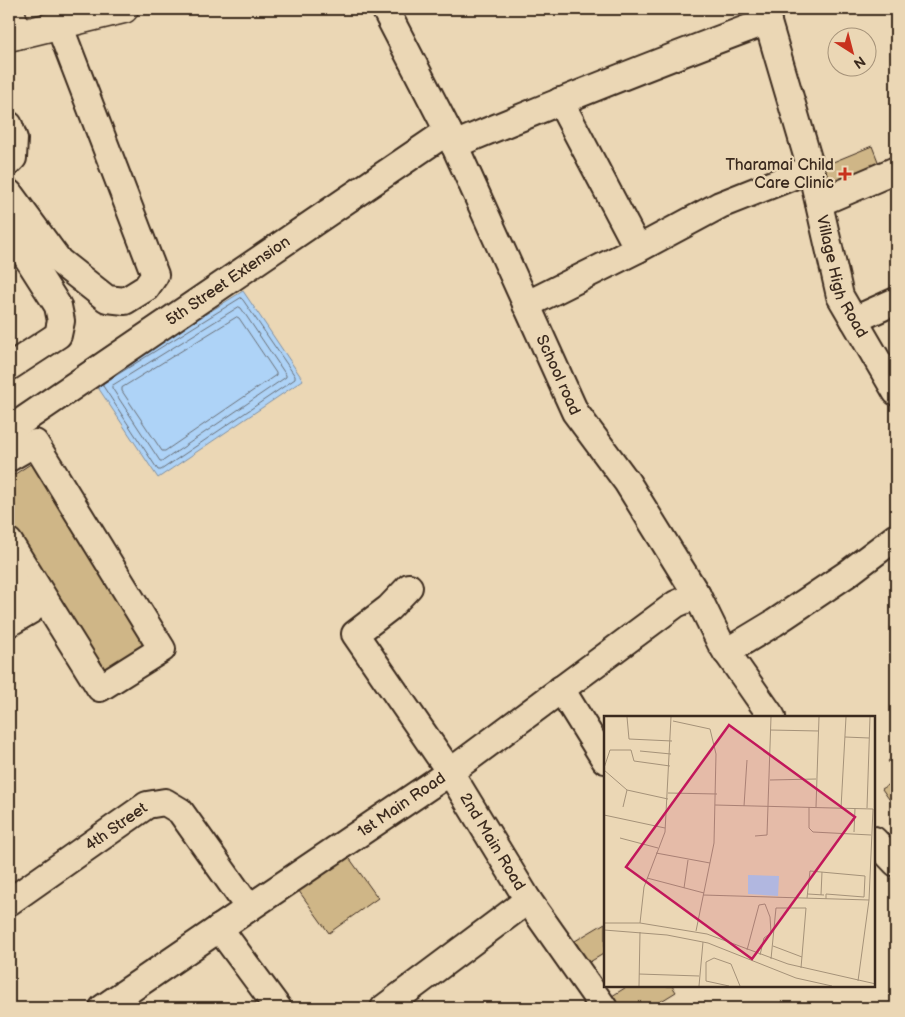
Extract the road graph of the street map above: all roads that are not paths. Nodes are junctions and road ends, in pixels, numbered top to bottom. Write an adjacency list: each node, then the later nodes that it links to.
1 (10, 9): 6 (main road)
2 (124, 9): 5 (main road)
3 (385, 9): 9 (street, School road)
4 (766, 15): 7 (street, 5th Street Extension); 11 (street, Village High Road)
5 (59, 25): 6 (main road); 13 (street)
6 (12, 36)
7 (560, 101): 9 (street, 5th Street Extension); 16 (street)
8 (9, 125): 10 (street)
9 (451, 138): 18 (street, School road); 22 (street, 5th Street Extension)
10 (9, 162)
11 (811, 169): 14 (street, Village High Road); 16 (street)
12 (896, 170): 14 (street)
13 (9, 193)
14 (819, 203): 19 (street, Village High Road)
15 (9, 229): 20 (street)
16 (638, 250): 18 (street)
17 (896, 301): 19 (street)
18 (526, 305): 28 (street, School road)
19 (854, 320): 21 (street, Village High Road)
20 (9, 367)
21 (896, 392)
22 (9, 430)
23 (9, 458): 25 (street)
24 (896, 537): 30 (street)
25 (9, 542)
26 (9, 573): 29 (street)
27 (409, 587): 34 (street, 2nd Main Road)
28 (697, 595): 30 (street, School road); 31 (street, 1st Main Road)
29 (9, 623)
30 (726, 652): 32 (street, School road)
31 (561, 689): 33 (street); 34 (street, 1st Main Road)
32 (771, 716)
33 (604, 758)
34 (450, 772): 37 (street, 2nd Main Road); 39 (street, 1st Main Road)
35 (875, 841): 36 (street)
36 (896, 863)
37 (528, 900): 43 (street); 44 (street, 2nd Main Road)
38 (9, 902): 39 (street, 4th Street)
39 (249, 908): 40 (street, 1st Main Road)
40 (218, 928): 41 (street, 1st Main Road); 42 (street)
41 (103, 1008)
42 (278, 1008)
43 (384, 1008)
44 (604, 1008)

